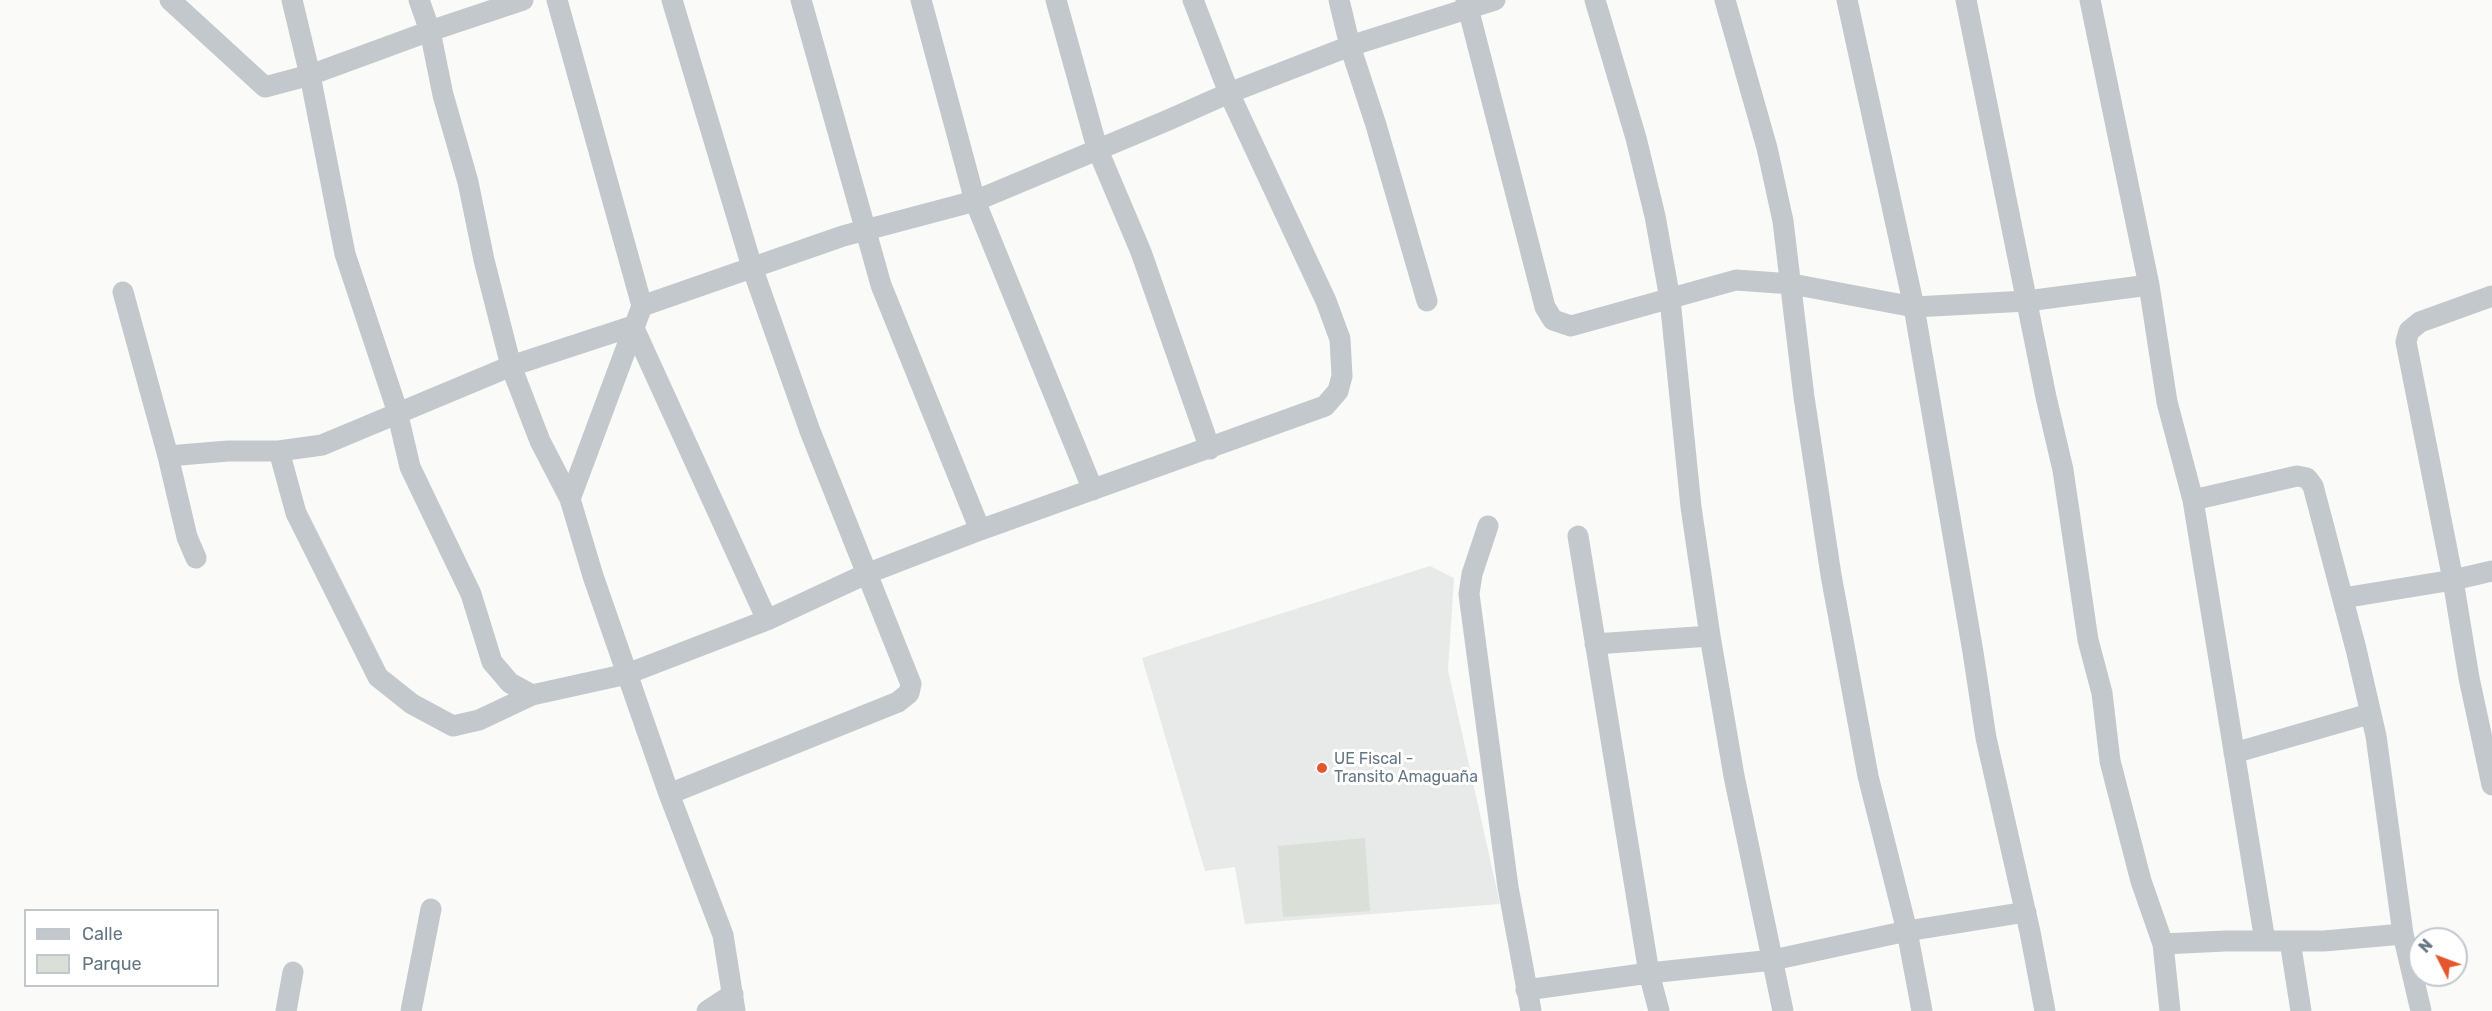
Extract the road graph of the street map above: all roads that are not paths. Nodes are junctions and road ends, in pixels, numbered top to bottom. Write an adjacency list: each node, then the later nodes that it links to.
1 (170, 0): 21 (street)
2 (292, 0): 21 (street)
3 (419, 0): 19 (street)
4 (523, 0): 19 (street)
5 (557, 0): 34 (street)
6 (672, 0): 26 (street)
7 (801, 0): 25 (street)
8 (921, 0): 24 (street)
9 (1056, 0): 23 (street)
10 (1193, 0): 22 (street)
11 (1339, 0): 20 (street)
12 (1495, 0): 18 (street)
13 (1595, 0): 31 (street)
14 (1725, 0): 27 (street)
15 (1846, 0): 35 (street)
16 (1966, 0): 33 (street)
17 (2090, 0): 28 (street)
18 (1467, 4): 20 (street); 31 (street)
19 (429, 31): 21 (street); 37 (street)
20 (1350, 46): 22 (street); 32 (street)
21 (310, 75): 38 (street)
22 (1229, 93): 23 (street); 39 (street)
23 (1097, 148): 24 (street); 39 (street)
24 (975, 201): 25 (street); 42 (street)
25 (865, 229): 26 (street); 46 (street)
26 (752, 267): 34 (street); 50 (street)
27 (1792, 284): 31 (street); 35 (street); 64 (street)
28 (2149, 285): 33 (street); 44 (street)
29 (123, 292): 41 (street)
30 (2492, 296): 51 (street)
31 (1671, 300): 54 (street)
32 (1427, 301)
33 (2027, 301): 35 (street); 68 (street)
34 (642, 306): 36 (street)
35 (1914, 307): 63 (street)
36 (633, 326): 37 (street); 43 (street); 53 (street)
37 (511, 366): 38 (street); 43 (street)
38 (398, 415): 40 (street); 57 (street)
39 (1209, 449): 42 (street)
40 (279, 451): 41 (street); 57 (street)
41 (168, 456): 48 (street)
42 (1093, 490): 46 (street)
43 (570, 499): 56 (street)
44 (2193, 500): 52 (street); 59 (street)
45 (1488, 526): 72 (street)
46 (980, 530): 50 (street)
47 (1578, 536): 55 (street)
48 (196, 558)
49 (2492, 571): 51 (street)
50 (866, 574): 53 (street); 61 (street)
51 (2453, 580): 52 (street); 60 (street)
52 (2343, 598): 58 (street)
53 (767, 620): 56 (street)
54 (1710, 636): 55 (street); 69 (street)
55 (1595, 644): 71 (street)
56 (627, 674): 57 (street); 61 (street)
57 (532, 695)
58 (2369, 714): 59 (street); 65 (street)
59 (2234, 753): 66 (street)
60 (2492, 785)
61 (669, 794): 73 (street)
62 (431, 909): 75 (street)
63 (2026, 912): 64 (street); 81 (street)
64 (1907, 931): 69 (street); 80 (street)
65 (2403, 934): 67 (street); 84 (street)
66 (2265, 941): 67 (street); 68 (street)
67 (2290, 941): 83 (street)
68 (2163, 944): 82 (street)
69 (1773, 960): 71 (street); 79 (street)
70 (294, 972): 74 (street)
71 (1649, 973): 72 (street); 78 (street)
72 (1526, 990): 77 (street)
73 (734, 1003): 76 (street)
74 (286, 1011)
75 (411, 1011)
76 (707, 1011)
77 (1531, 1011)
78 (1659, 1011)
79 (1784, 1011)
80 (1922, 1011)
81 (2045, 1011)
82 (2170, 1011)
83 (2301, 1011)
84 (2421, 1011)

